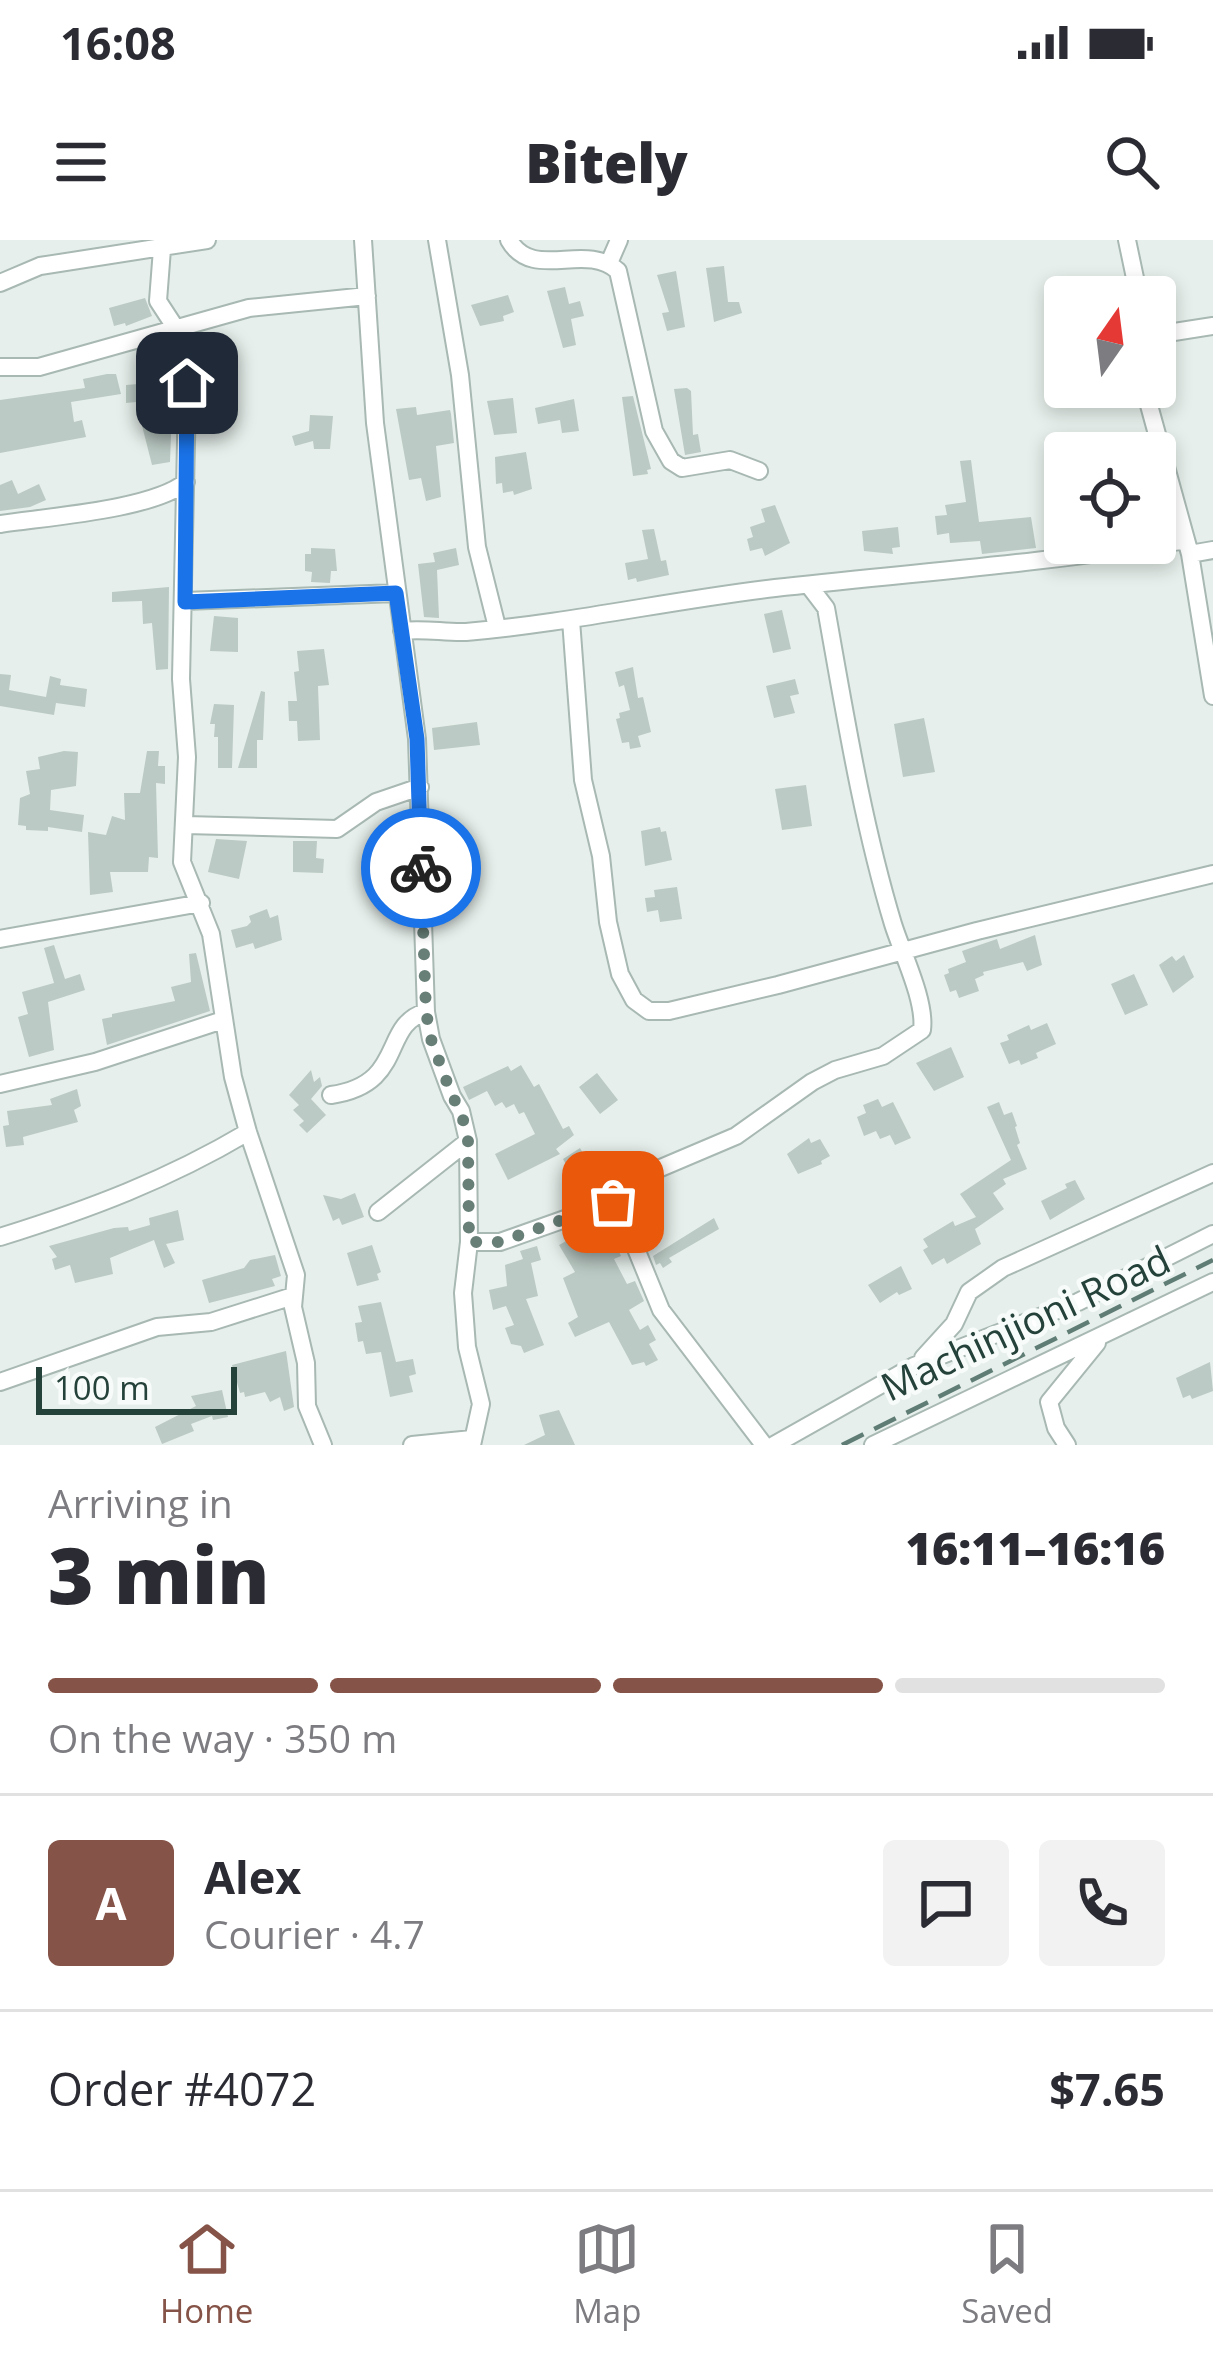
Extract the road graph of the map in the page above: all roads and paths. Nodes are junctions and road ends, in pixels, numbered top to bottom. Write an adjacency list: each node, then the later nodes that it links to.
1 (207, 240): 7 (street)
2 (363, 240): 11 (street)
3 (436, 240): 30 (street)
4 (509, 240): 8 (street)
5 (619, 240): 8 (street)
6 (1127, 240): 9 (street)
7 (162, 249): 10 (street); 13 (street)
8 (609, 263): 17 (street)
9 (1135, 276)
10 (0, 283)
11 (368, 296): 13 (street); 26 (street)
12 (1213, 326): 14 (street)
13 (177, 329): 15 (street); 18 (street)
14 (1176, 332)
15 (0, 367)
16 (1150, 408): 22 (street)
17 (759, 471)
18 (186, 482): 19 (street); 20 (street)
19 (168, 494): 20 (street); 21 (street)
20 (186, 502): 27 (street)
21 (0, 524)
22 (1188, 547): 23 (street); 24 (street); 32 (street)
23 (1213, 550)
24 (833, 584): 25 (street); 28 (street)
25 (810, 586): 28 (street); 29 (street)
26 (396, 593): 27 (street); 31 (street)
27 (185, 602): 34 (street)
28 (826, 608): 38 (street)
29 (571, 620): 30 (street); 38 (street)
30 (497, 627): 31 (street)
31 (402, 631): 33 (street)
32 (1213, 693)
33 (420, 788): 34 (street); 39 (street)
34 (184, 825): 36 (street)
35 (1213, 874): 38 (street)
36 (201, 902): 37 (street); 40 (street)
37 (0, 939)
38 (903, 952): 46 (street)
39 (426, 1012): 42 (street); 44 (street)
40 (223, 1020): 41 (street); 43 (street)
41 (0, 1084)
42 (331, 1095)
43 (248, 1132): 49 (street); 52 (street)
44 (468, 1141): 47 (street); 50 (street)
45 (1213, 1173): 54 (street)
46 (620, 1195): 50 (street); 59 (street)
47 (378, 1211)
48 (1213, 1234): 54 (street, Machinjioni Road)
49 (0, 1238)
50 (469, 1242): 56 (street)
51 (1213, 1282): 53 (street)
52 (293, 1296): 55 (street); 57 (street)
53 (1101, 1337): 61 (street); 62 (street)
54 (914, 1366): 60 (street, Machinjioni Road)
55 (0, 1382)
56 (472, 1442): 58 (street)
57 (322, 1445)
58 (412, 1445)
59 (764, 1445)
60 (774, 1445)
61 (873, 1445)
62 (1067, 1445)

